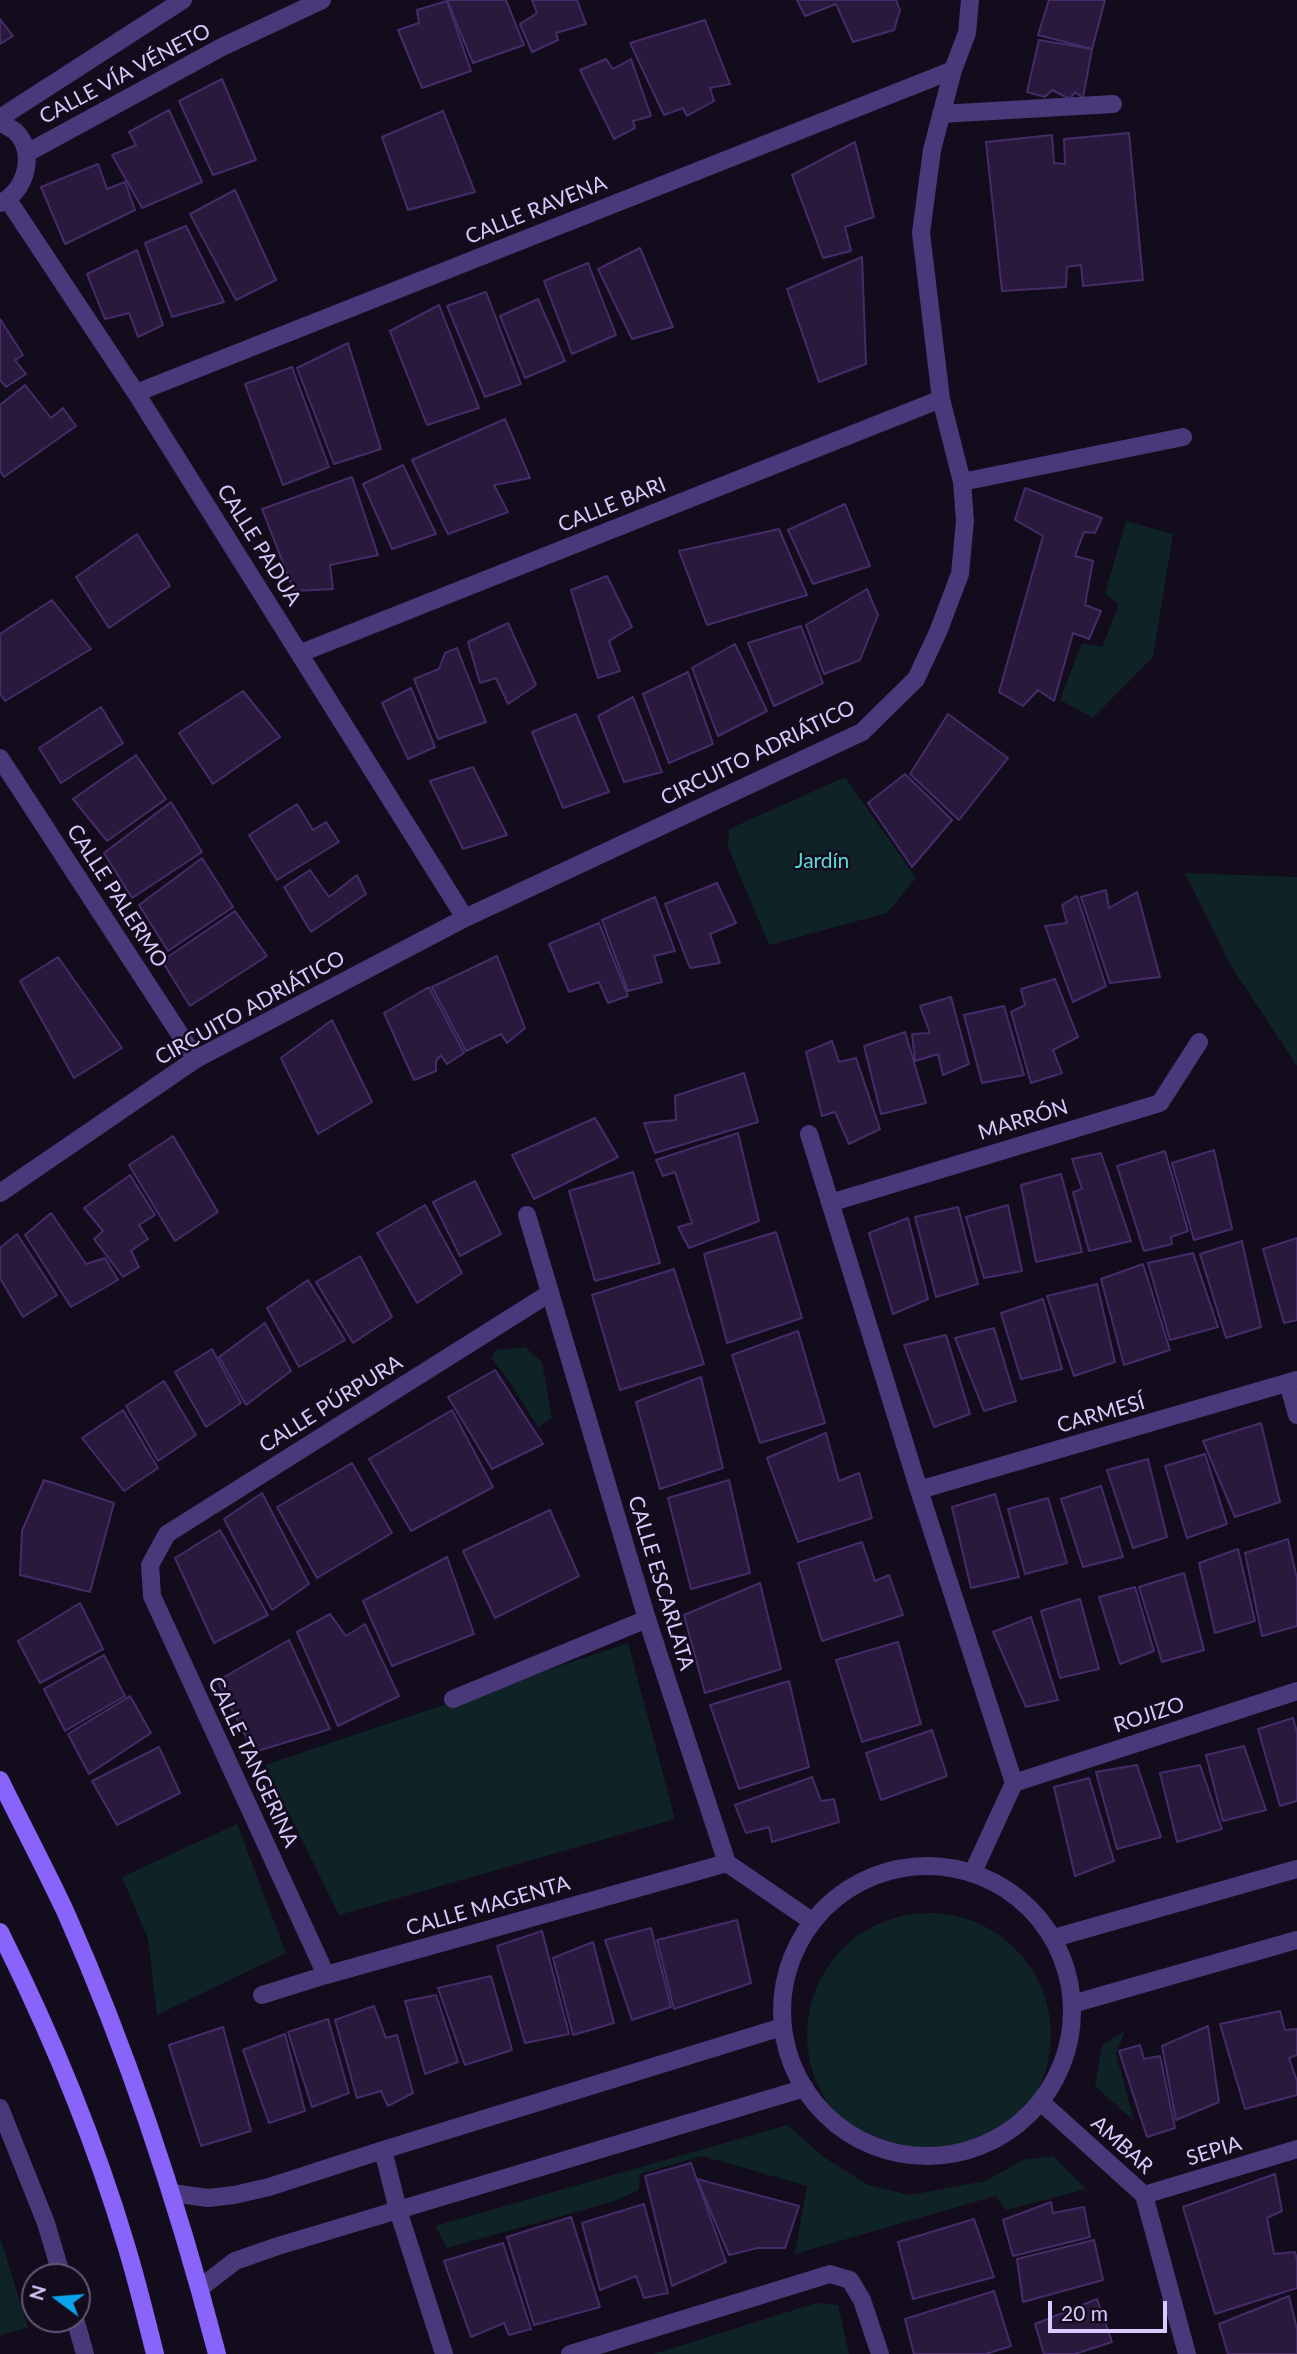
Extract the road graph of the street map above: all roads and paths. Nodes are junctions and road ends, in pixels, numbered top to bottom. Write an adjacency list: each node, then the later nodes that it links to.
1 (183, 0): 7 (street, CALLE VÍA VÉNETO)
2 (322, 0): 8 (street, CALLE VÍA VÉNETO)
3 (970, 0): 4 (street, CIRCUITO ADRIÁTICO)
4 (953, 70): 6 (street, CIRCUITO ADRIÁTICO); 10 (street, CALLE RAVENA)
5 (1113, 104): 6 (street)
6 (941, 114): 11 (street, CIRCUITO ADRIÁTICO)
7 (0, 120): 8 (street)
8 (27, 153): 9 (street)
9 (4, 201): 10 (street, CALLE PADUA)
10 (136, 393): 14 (street, CALLE PADUA)
11 (941, 399): 13 (street, CIRCUITO ADRIÁTICO); 14 (street, CALLE BARI)
12 (1183, 437): 13 (street)
13 (962, 482): 16 (street, CIRCUITO ADRIÁTICO)
14 (300, 653): 16 (street, CALLE PADUA)
15 (0, 758): 18 (street, CALLE PALERMO)
16 (465, 918): 18 (street, CIRCUITO ADRIÁTICO)
17 (1199, 1042): 21 (street, MARRÓN)
18 (196, 1059): 20 (street, CIRCUITO ADRIÁTICO)
19 (809, 1134): 21 (street)
20 (0, 1193)
21 (830, 1203): 26 (street)
22 (527, 1215): 23 (street, CALLE ESCARLATA)
23 (551, 1293): 27 (street, CALLE PÚRPURA); 28 (street, CALLE ESCARLATA)
24 (1292, 1382): 25 (street); 26 (street, CARMESÍ)
25 (1297, 1415)
26 (919, 1490): 32 (street)
27 (150, 1566): 40 (street, CALLE TANGERINA)
28 (648, 1619): 30 (street); 33 (street, CALLE ESCARLATA)
29 (1297, 1691): 32 (street, ROJIZO)
30 (453, 1699)
31 (0, 1780): 49 (main road)
32 (1014, 1783): 35 (street)
33 (727, 1863): 36 (street); 40 (street, CALLE MAGENTA)
34 (1297, 1868): 38 (street)
35 (974, 1872): 36 (street); 38 (street)
36 (813, 1922): 43 (street)
37 (0, 1932): 56 (main road)
38 (1054, 1938): 42 (street)
39 (1297, 1940): 42 (street)
40 (326, 1975): 41 (street, CALLE MAGENTA)
41 (262, 1996)
42 (1072, 2004): 45 (street)
43 (782, 2027): 44 (street); 48 (street)
44 (805, 2088): 45 (street); 51 (street)
45 (1041, 2102): 50 (street, AMBAR)
46 (0, 2108): 52 (street)
47 (1297, 2149): 50 (street, SEPIA)
48 (383, 2150): 49 (street); 51 (street)
49 (172, 2193): 53 (main road)
50 (1144, 2195): 61 (street, AMBAR)
51 (398, 2210): 53 (street); 58 (street)
52 (58, 2263)
53 (200, 2288): 57 (main road)
54 (79, 2333): 55 (street)
55 (85, 2354)
56 (155, 2354)
57 (217, 2354)
58 (444, 2354)
59 (570, 2354): 60 (street)
60 (880, 2354)
61 (1187, 2354)

